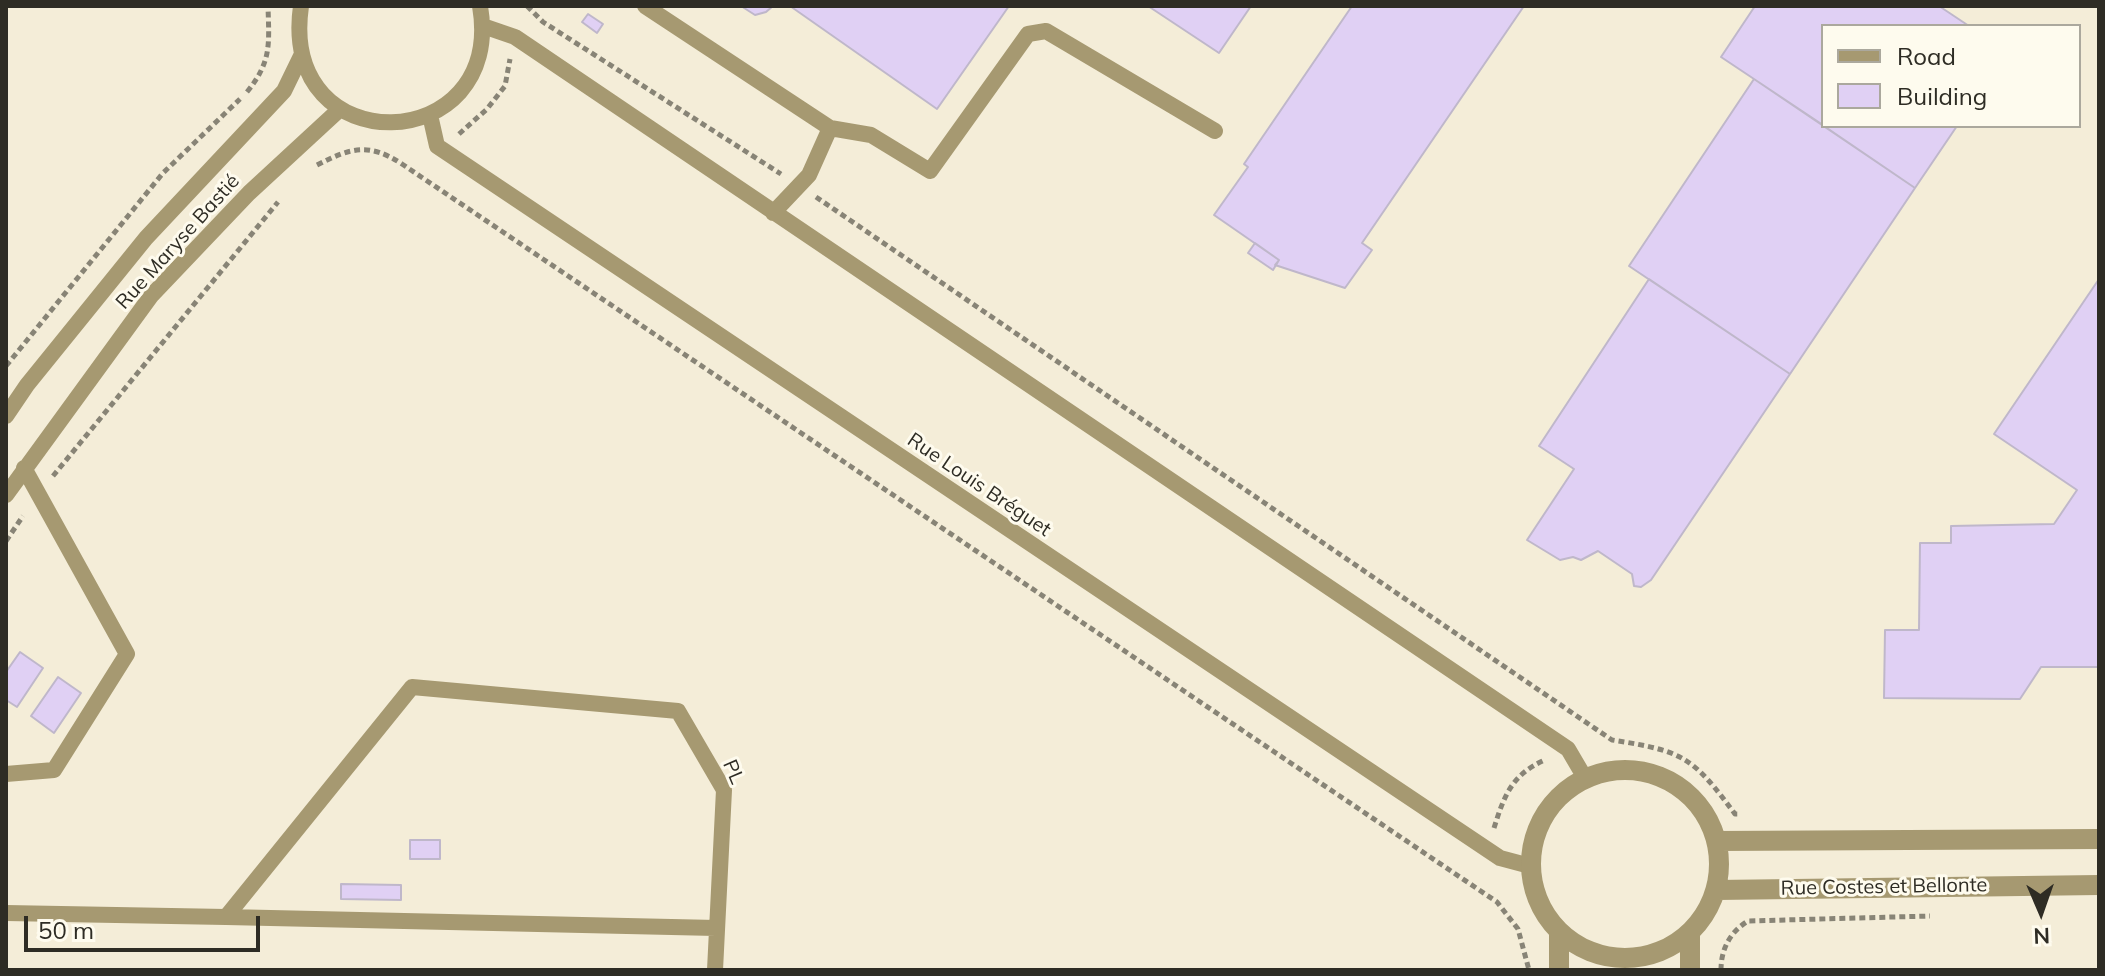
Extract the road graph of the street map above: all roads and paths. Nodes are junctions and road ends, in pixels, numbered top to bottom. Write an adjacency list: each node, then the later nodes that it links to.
1 (268, 6): 16 (path)
2 (301, 6): 7 (lane)
3 (480, 6): 6 (lane)
4 (527, 6): 13 (path)
5 (645, 6): 10 (lane)
6 (483, 26): 9 (lane); 15 (lane)
7 (301, 56): 8 (lane); 17 (lane, Rue Maryse Bastié)
8 (340, 109): 9 (lane); 18 (lane, Rue Maryse Bastié)
9 (430, 115): 28 (lane, Rue Louis Bréguet)
10 (830, 128): 11 (lane); 13 (lane)
11 (1215, 131)
12 (316, 165): 32 (path)
13 (799, 185): 15 (lane); 25 (path)
14 (286, 194): 19 (path)
15 (773, 213): 22 (lane)
16 (6, 366)
17 (6, 416)
18 (24, 468): 19 (lane); 20 (lane, Rue Maryse Bastié)
19 (38, 494): 21 (path); 23 (lane)
20 (6, 495)
21 (6, 541)
22 (1568, 749): 24 (lane); 28 (path)
23 (6, 774)
24 (1585, 778): 27 (street); 29 (street)
25 (1750, 814)
26 (2099, 839): 27 (street)
27 (1717, 841): 31 (street)
28 (1500, 858): 29 (lane, Rue Louis Bréguet); 32 (path)
29 (1530, 866): 37 (street)
30 (2099, 885): 31 (street, Rue Costes et Bellonte)
31 (1717, 890): 38 (street)
32 (1481, 891): 40 (path)
33 (6, 913): 35 (lane)
34 (1939, 916): 43 (path)
35 (226, 917): 36 (lane); 36 (lane, PL)
36 (716, 928): 39 (lane)
37 (1559, 933): 38 (street); 41 (street)
38 (1690, 934): 42 (street)
39 (715, 970)
40 (1529, 970)
41 (1559, 970)
42 (1690, 970)
43 (1721, 970)

